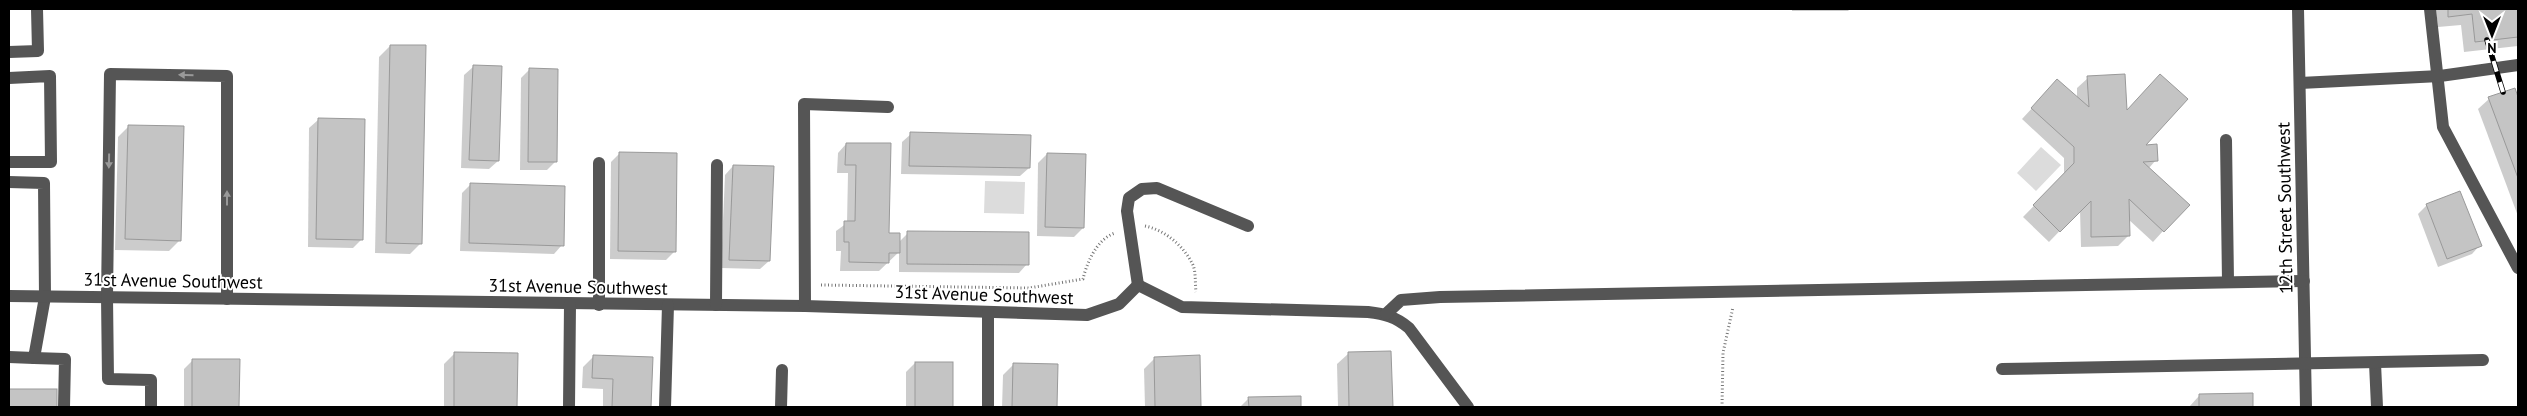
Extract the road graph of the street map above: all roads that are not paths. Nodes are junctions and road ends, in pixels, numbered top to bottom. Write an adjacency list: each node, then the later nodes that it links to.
1 (38, 9): 4 (street)
2 (2298, 9): 8 (street, 12th Street Southwest)
3 (2430, 9): 6 (street)
4 (9, 52)
5 (2518, 65): 6 (street)
6 (2437, 76): 8 (street); 16 (street)
7 (9, 78): 11 (street)
8 (2300, 83): 18 (street, 12th Street Southwest)
9 (888, 107): 28 (street)
10 (2226, 140): 17 (street)
11 (9, 162)
12 (599, 163): 25 (street)
13 (717, 165): 27 (street)
14 (9, 182): 21 (street)
15 (1248, 226): 19 (street)
16 (2518, 268)
17 (2228, 281): 18 (street); 30 (street)
18 (2304, 281): 35 (street, 12th Street Southwest)
19 (1138, 285): 29 (street, 31st Avenue Southwest); 30 (street)
20 (9, 296): 21 (street, 31st Avenue Southwest)
21 (45, 296): 22 (street, 31st Avenue Southwest); 32 (street)
22 (107, 297): 23 (street, 31st Avenue Southwest); 23 (street, one-way to 22); 39 (street)
23 (227, 299): 24 (street, 31st Avenue Southwest)
24 (570, 304): 25 (street, 31st Avenue Southwest); 40 (street)
25 (599, 305): 26 (street, 31st Avenue Southwest)
26 (668, 305): 27 (street, 31st Avenue Southwest); 41 (street)
27 (716, 305): 28 (street, 31st Avenue Southwest)
28 (805, 306): 29 (street, 31st Avenue Southwest)
29 (988, 312): 43 (street)
30 (1386, 314): 44 (street)
31 (9, 357): 32 (street)
32 (34, 358): 38 (street)
33 (2484, 360): 34 (street)
34 (2376, 363): 35 (street); 46 (street)
35 (2306, 364): 36 (street); 45 (street, 12th Street Southwest)
36 (2002, 369)
37 (782, 370): 42 (street)
38 (64, 407)
39 (151, 407)
40 (569, 407)
41 (665, 407)
42 (781, 407)
43 (988, 407)
44 (1468, 407)
45 (2306, 407)
46 (2377, 407)

